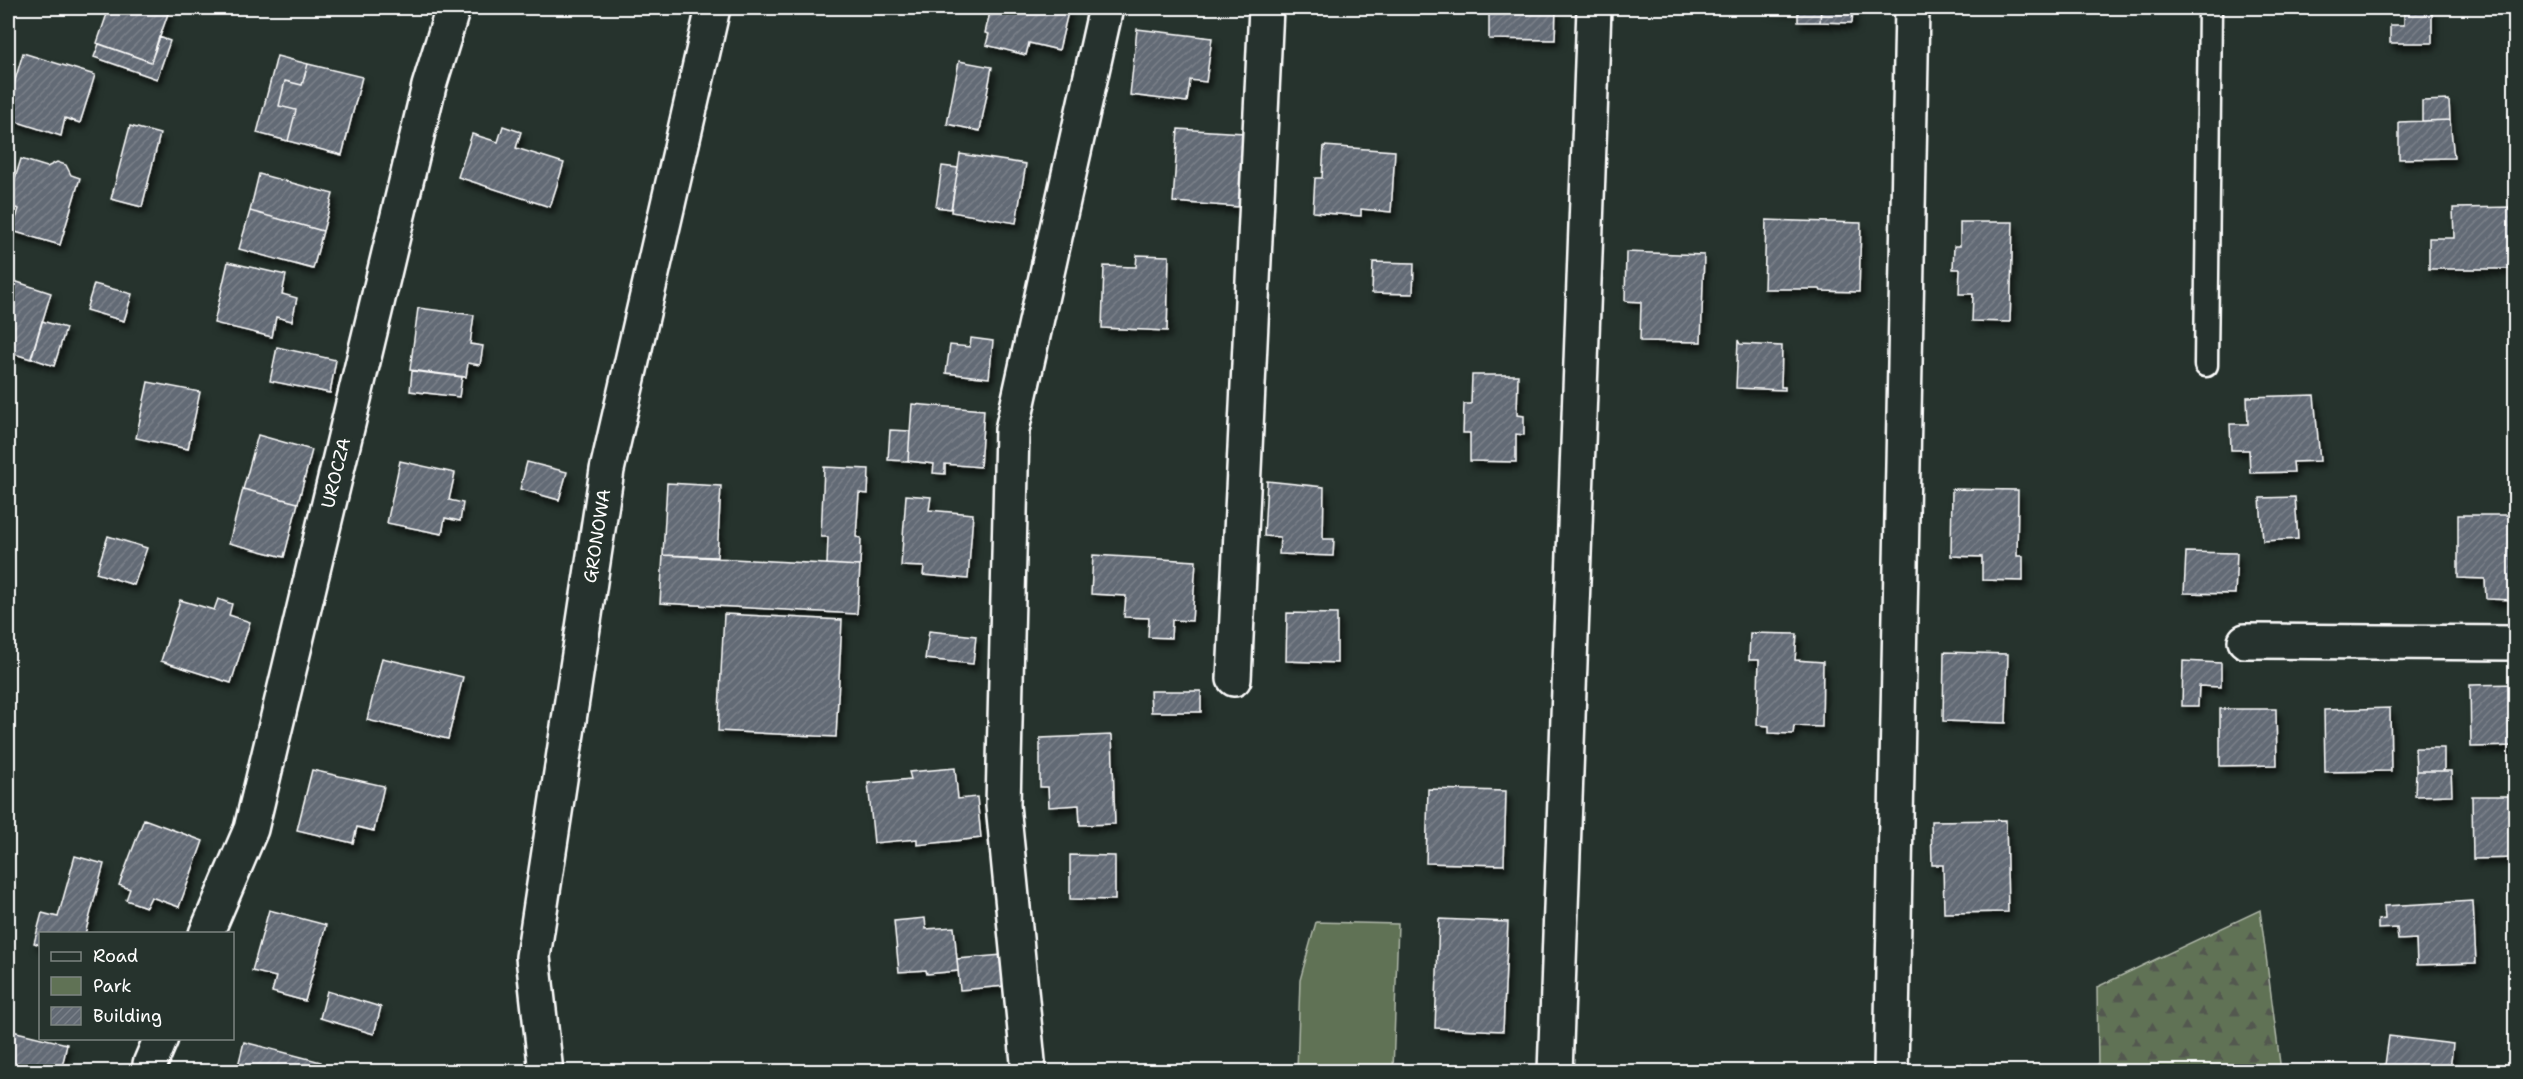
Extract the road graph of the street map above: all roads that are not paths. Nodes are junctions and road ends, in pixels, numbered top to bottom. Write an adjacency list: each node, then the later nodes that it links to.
1 (453, 8): 12 (street, UROCZA)
2 (713, 8): 15 (street, GRONOWA)
3 (1106, 8): 16 (street)
4 (1266, 8): 11 (street)
5 (1594, 8): 17 (street)
6 (1912, 8): 18 (street)
7 (2210, 8): 8 (lane)
8 (2206, 365)
9 (2245, 641): 10 (street)
10 (2516, 643)
11 (1234, 679)
12 (206, 932)
13 (160, 1040): 14 (street)
14 (151, 1071)
15 (546, 1071)
16 (1029, 1071)
17 (1555, 1071)
18 (1891, 1071)

